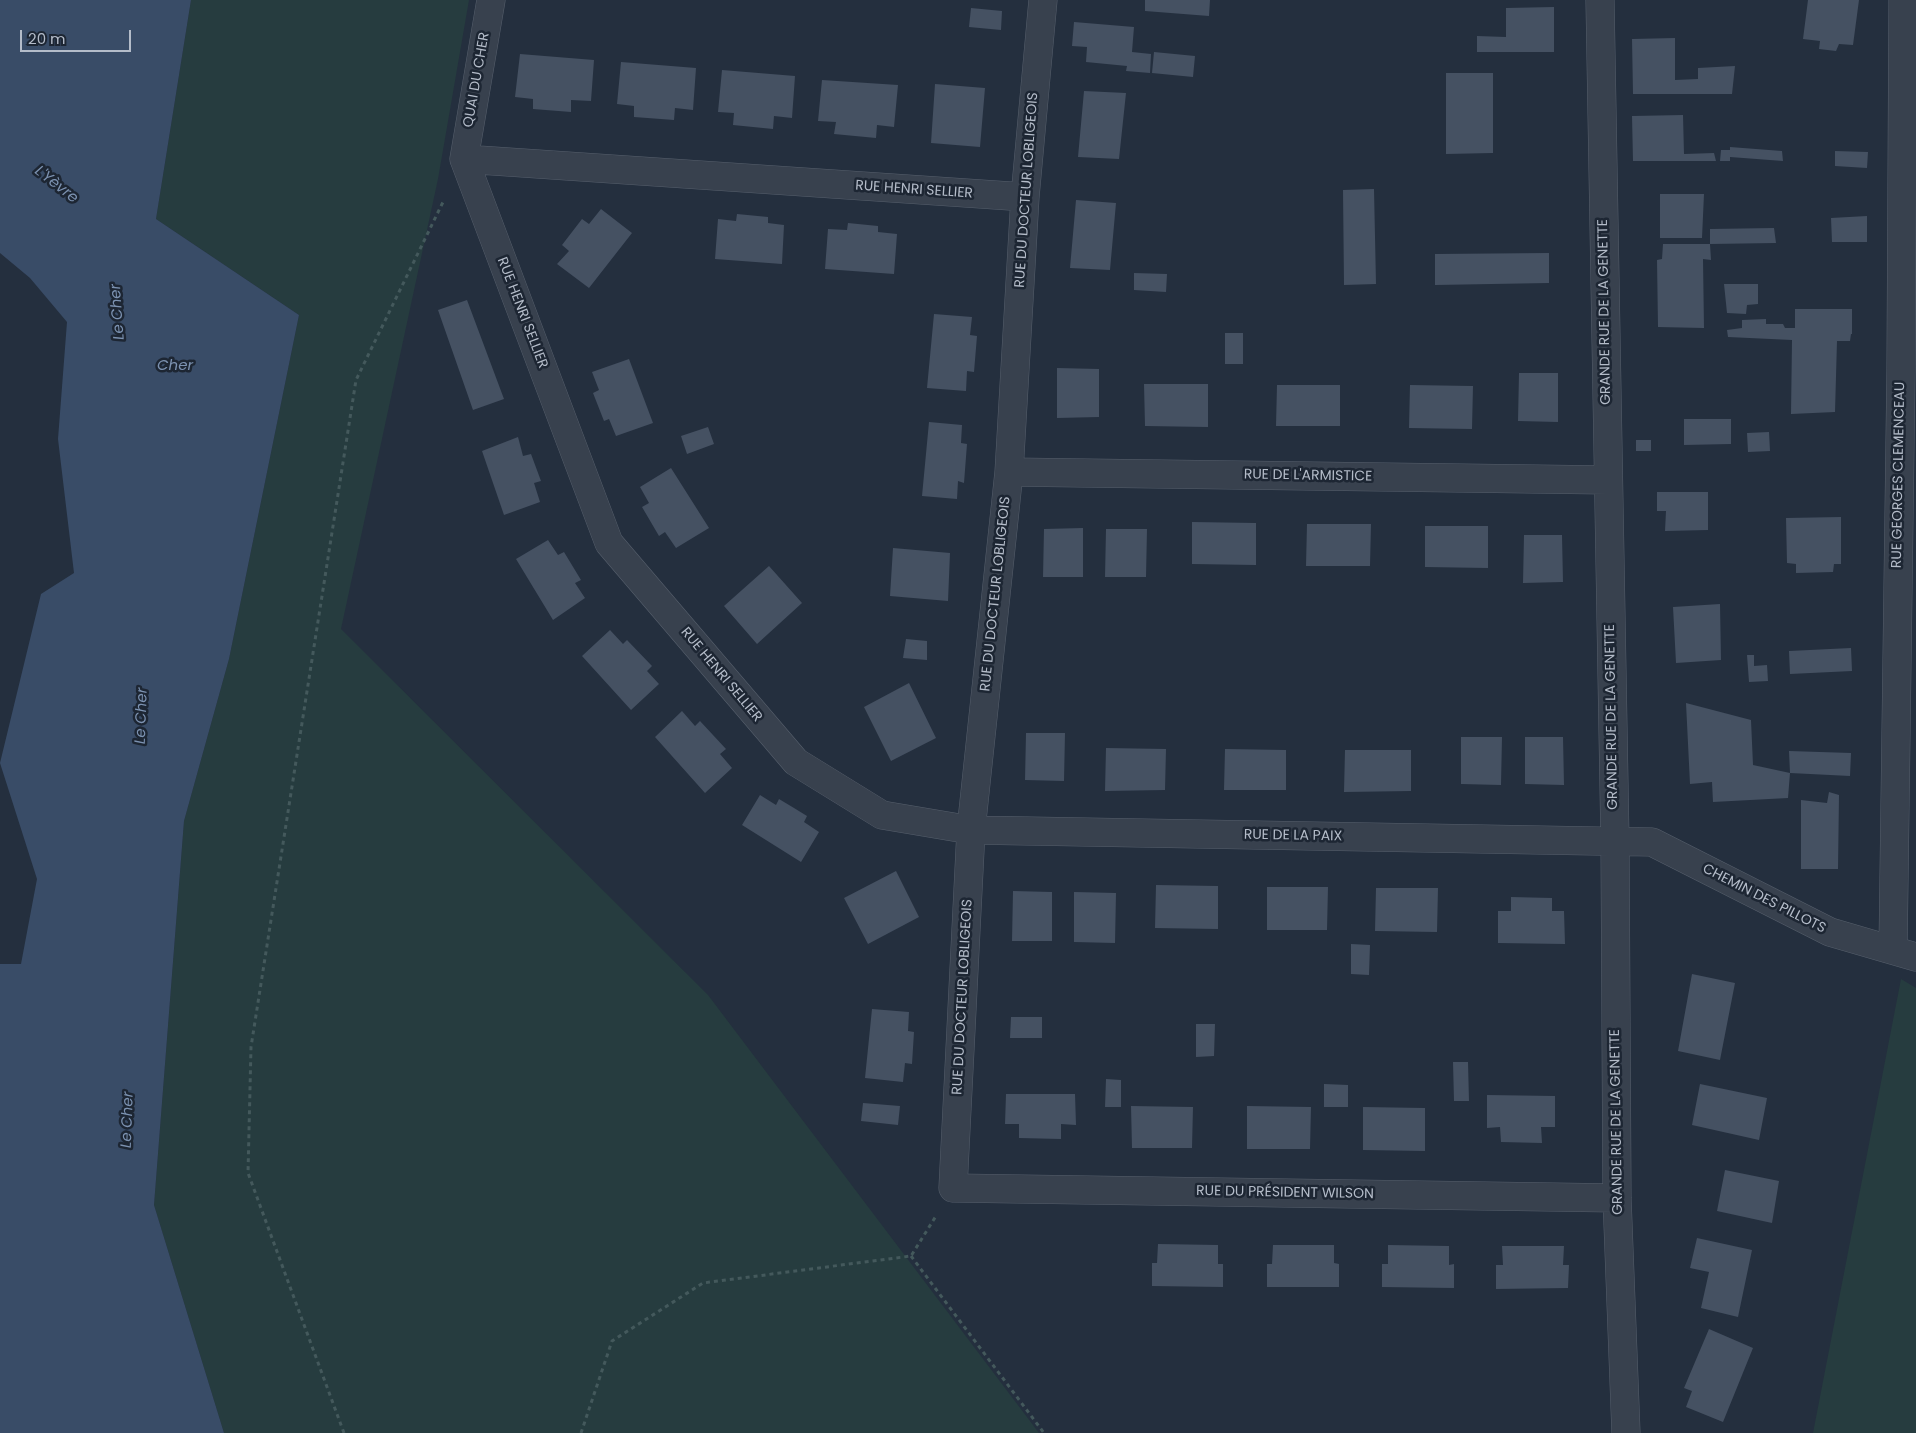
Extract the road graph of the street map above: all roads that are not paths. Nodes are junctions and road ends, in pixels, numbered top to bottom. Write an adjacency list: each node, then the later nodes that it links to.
1 (491, 0): 5 (street, QUAI DU CHER)
2 (1043, 0): 6 (street, RUE DU DOCTEUR LOBLIGEOIS)
3 (1600, 0): 8 (street, GRANDE RUE DE LA GENETTE)
4 (1903, 0): 11 (street, RUE GEORGES CLEMENCEAU)
5 (464, 159): 6 (street, RUE HENRI SELLIER); 9 (street, RUE HENRI SELLIER)
6 (1025, 197): 7 (street, RUE DU DOCTEUR LOBLIGEOIS)
7 (1008, 472): 8 (street, RUE DE L'ARMISTICE); 9 (street, RUE DU DOCTEUR LOBLIGEOIS)
8 (1608, 480): 10 (street, GRANDE RUE DE LA GENETTE)
9 (972, 830): 10 (street, RUE DE LA PAIX); 12 (street, RUE DU DOCTEUR LOBLIGEOIS)
10 (1615, 841): 11 (street, CHEMIN DES PILLOTS); 13 (street, GRANDE RUE DE LA GENETTE)
11 (1904, 953)
12 (953, 1188): 13 (street, RUE DU PRÉSIDENT WILSON)
13 (1617, 1198): 14 (street, GRANDE RUE DE LA GENETTE)
14 (1626, 1433)

